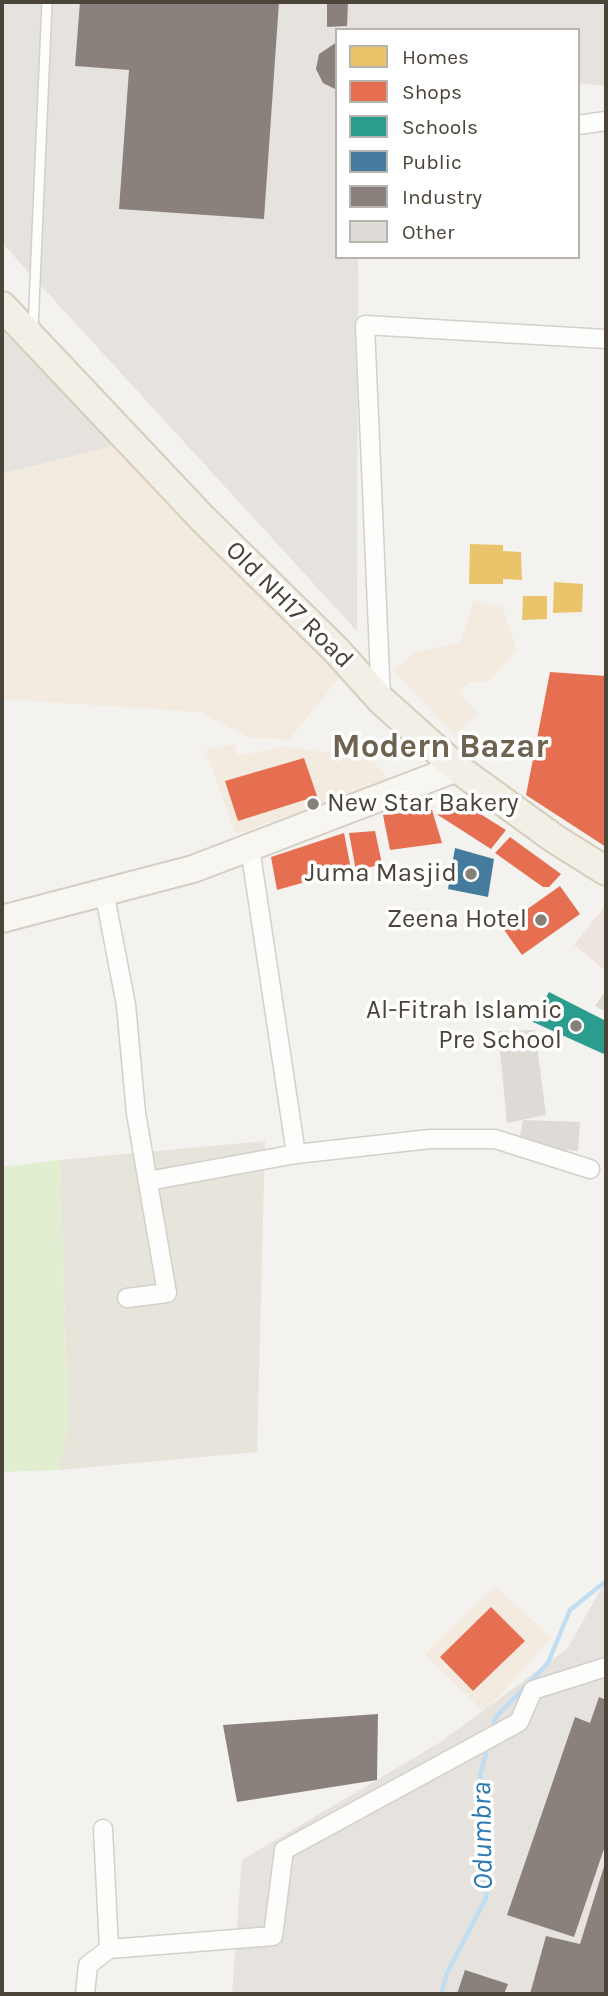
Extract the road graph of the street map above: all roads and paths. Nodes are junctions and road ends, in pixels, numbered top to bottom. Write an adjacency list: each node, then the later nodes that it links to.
1 (47, 2): 5 (lane)
2 (606, 121): 3 (street)
3 (580, 125)
4 (2, 306): 5 (main road, Old NH17 Road)
5 (33, 339): 7 (main road, Old NH17 Road)
6 (606, 339): 7 (street)
7 (381, 700): 8 (main road, Old NH17 Road)
8 (457, 768): 9 (main road); 10 (main road, Old NH17 Road)
9 (250, 848): 11 (main road); 13 (street)
10 (606, 871)
11 (104, 891): 12 (main road); 15 (street)
12 (2, 919)
13 (296, 1154): 14 (street); 15 (street)
14 (590, 1169)
15 (148, 1181): 16 (street)
16 (127, 1298)
17 (606, 1667): 19 (street)
18 (103, 1829): 19 (street)
19 (109, 1949): 20 (street)
20 (85, 1994)

